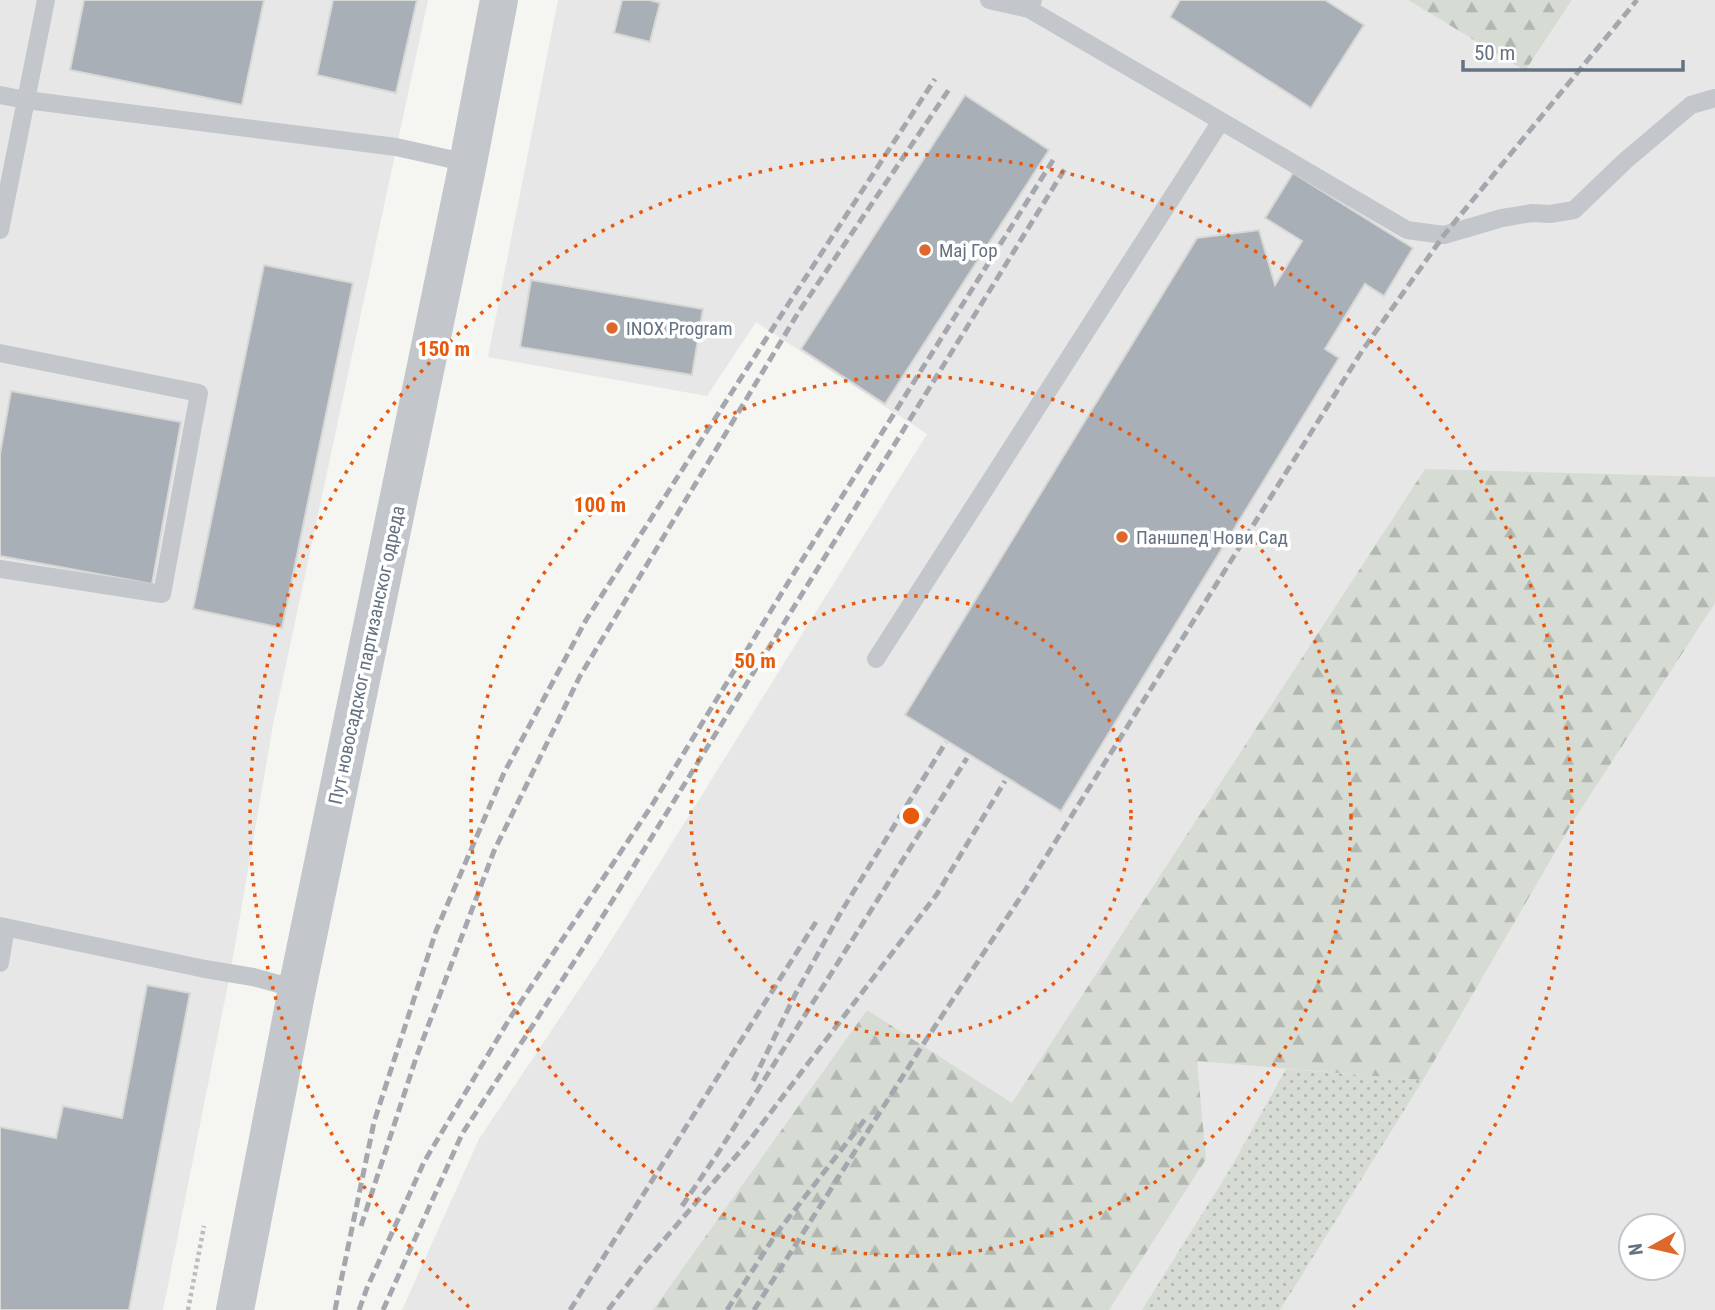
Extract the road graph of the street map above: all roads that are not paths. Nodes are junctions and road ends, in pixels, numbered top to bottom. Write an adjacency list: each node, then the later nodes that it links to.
1 (46, 0): 7 (lane)
2 (499, 0): 9 (street, Пут новосадског партизанског одреда)
3 (989, 0): 4 (lane)
4 (1031, 5): 8 (lane)
5 (0, 95): 7 (lane)
6 (1715, 98): 8 (lane)
7 (26, 100): 9 (lane); 10 (lane)
8 (1221, 121): 13 (lane)
9 (468, 163): 16 (street, Пут новосадског партизанског одреда)
10 (0, 230)
11 (0, 353): 12 (lane)
12 (0, 569)
13 (876, 659)
14 (3, 927): 15 (lane); 16 (lane)
15 (0, 963)
16 (297, 989): 17 (street, Пут новосадског партизанског одреда)
17 (235, 1310)

